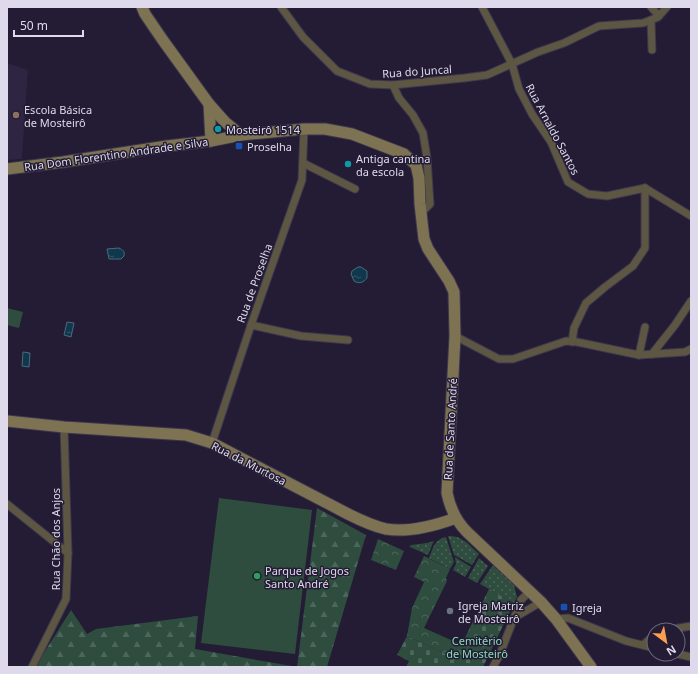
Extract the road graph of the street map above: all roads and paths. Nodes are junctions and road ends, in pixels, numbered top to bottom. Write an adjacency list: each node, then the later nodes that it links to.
1 (142, 7): 11 (main road)
2 (281, 7): 10 (street, Rua do Juncal)
3 (482, 7): 9 (street, Rua Arnaldo Santos)
4 (651, 7): 6 (street)
5 (667, 7): 6 (street)
6 (660, 16): 7 (street, Rua do Juncal)
7 (651, 20): 8 (street); 9 (street, Rua do Juncal)
8 (652, 50)
9 (512, 64): 10 (street, Rua do Juncal); 17 (street, Rua Arnaldo Santos)
10 (393, 84): 19 (street)
11 (209, 104): 13 (main road); 14 (main road)
12 (304, 129): 13 (main road, Rua Dom Florentino Andrade e Silva); 15 (street, Rua de Proselha); 19 (main road, Rua Dom Florentino Andrade e Silva)
13 (241, 135): 14 (main road, Rua Dom Florentino Andrade e Silva)
14 (211, 141): 16 (main road, Rua Dom Florentino Andrade e Silva)
15 (303, 163): 18 (street); 22 (street, Rua de Proselha)
16 (7, 169)
17 (645, 188): 20 (street); 26 (street)
18 (355, 189)
19 (421, 208): 24 (main road, Rua de Santo André)
20 (691, 216)
21 (691, 301): 28 (street)
22 (251, 325): 25 (street); 32 (street, Rua de Proselha)
23 (645, 327): 29 (street)
24 (454, 336): 26 (street); 34 (main road, Rua de Santo André)
25 (348, 340)
26 (572, 342): 29 (street)
27 (691, 349): 28 (street)
28 (652, 354): 29 (street)
29 (639, 355)
30 (7, 421): 31 (main road, Rua da Murtosa)
31 (64, 427): 32 (main road, Rua da Murtosa); 35 (street, Rua Chão dos Anjos)
32 (212, 443): 34 (main road, Rua da Murtosa)
33 (7, 504): 35 (street)
34 (456, 518): 36 (main road, Rua de Santo André)
35 (68, 553): 43 (street, Rua Chão dos Anjos)
36 (530, 591): 37 (main road, Rua de Santo André); 38 (street)
37 (542, 602): 38 (street); 39 (main road, Rua de Santo André)
38 (514, 618): 44 (street)
39 (556, 619): 41 (street); 45 (main road, Rua de Santo André)
40 (646, 642): 41 (street)
41 (643, 645): 42 (street)
42 (646, 646)
43 (32, 667)
44 (493, 667)
45 (591, 667)

